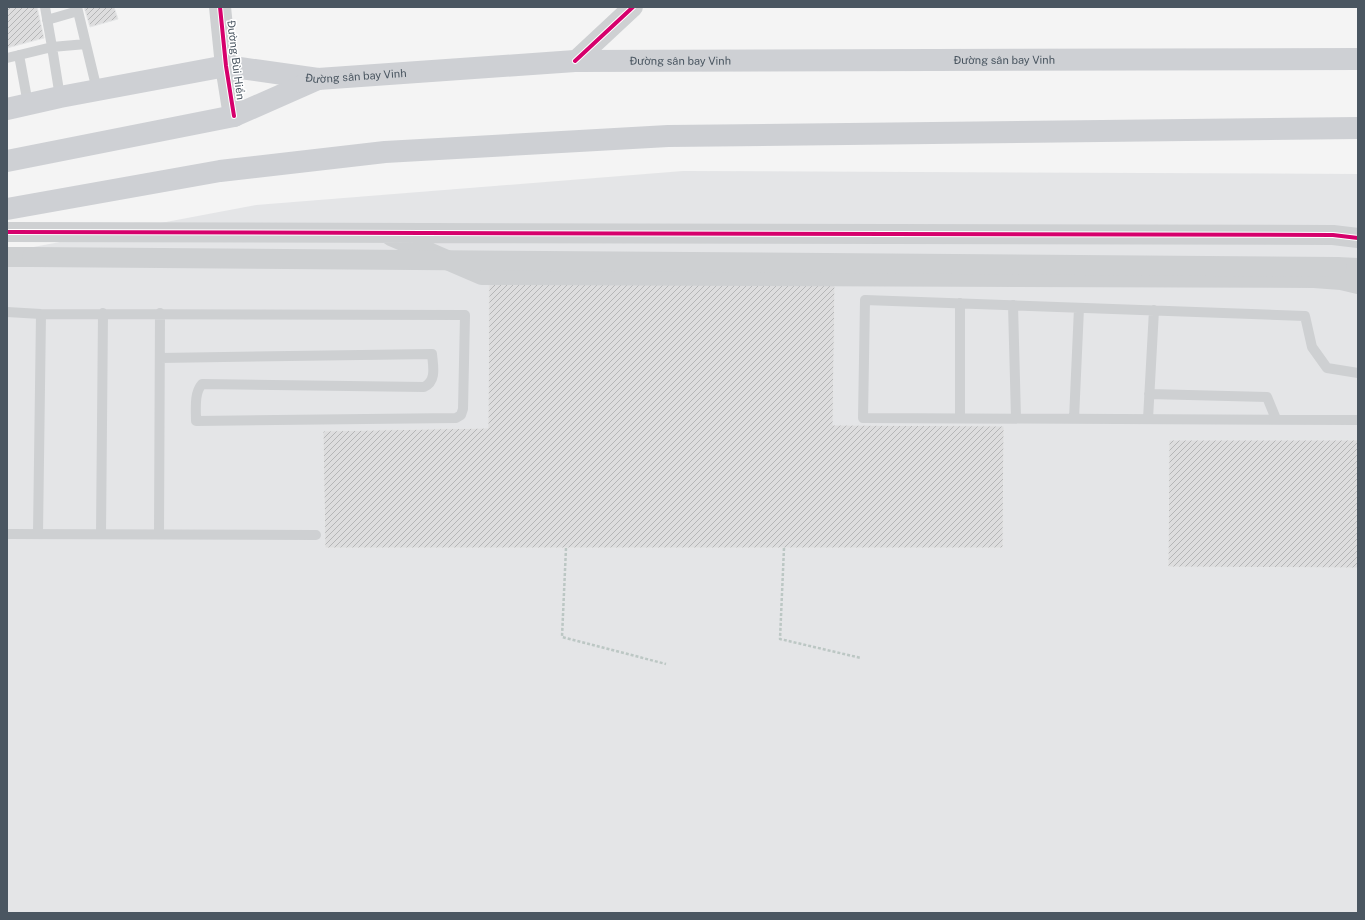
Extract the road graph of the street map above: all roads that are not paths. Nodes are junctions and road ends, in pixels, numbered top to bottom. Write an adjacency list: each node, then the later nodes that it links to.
1 (45, 7): 5 (lane)
2 (220, 7): 12 (street, Đường Bùi Hiển)
3 (633, 7): 11 (street)
4 (77, 9): 5 (lane); 6 (lane)
5 (47, 20): 7 (lane)
6 (86, 44): 7 (lane); 14 (lane)
7 (52, 48): 8 (lane); 15 (lane)
8 (19, 55): 9 (lane); 16 (lane)
9 (7, 58)
10 (1358, 59): 11 (main road, Đường sân bay Vinh)
11 (575, 62): 13 (main road, Đường sân bay Vinh)
12 (226, 66): 13 (main road, Đường sân bay Vinh); 14 (main road, Đường sân bay Vinh); 18 (street, Đường Bùi Hiển)
13 (318, 78): 18 (main road)
14 (97, 90): 15 (main road, Đường sân bay Vinh)
15 (60, 98): 16 (main road, Đường sân bay Vinh)
16 (28, 104): 17 (main road, Đường sân bay Vinh)
17 (7, 109)
18 (234, 116): 20 (main road)
19 (1358, 128): 21 (main road)
20 (7, 161)
21 (7, 209)
22 (7, 232): 23 (street)
23 (384, 233): 24 (street); 27 (street)
24 (1358, 238)
25 (7, 257): 26 (street, bridge)
26 (1358, 268)
27 (1358, 284)
28 (960, 303): 29 (lane); 39 (lane); 39 (lane)
29 (1013, 305): 30 (lane); 40 (lane)
30 (1079, 308): 31 (lane); 41 (lane)
31 (1154, 310): 37 (lane); 38 (lane)
32 (7, 312): 34 (lane)
33 (103, 313): 34 (lane); 35 (lane); 47 (lane)
34 (41, 314): 45 (lane)
35 (160, 314): 36 (lane); 36 (lane)
36 (160, 358): 48 (lane)
37 (1358, 373)
38 (1149, 394): 42 (lane); 43 (lane)
39 (960, 418): 40 (lane)
40 (1016, 418): 41 (lane)
41 (1074, 419): 42 (lane)
42 (1148, 419): 43 (lane)
43 (1276, 420): 44 (lane)
44 (1358, 420)
45 (38, 533): 46 (lane); 47 (lane)
46 (7, 534)
47 (101, 534): 48 (lane)
48 (159, 534): 49 (lane)
49 (316, 535)

